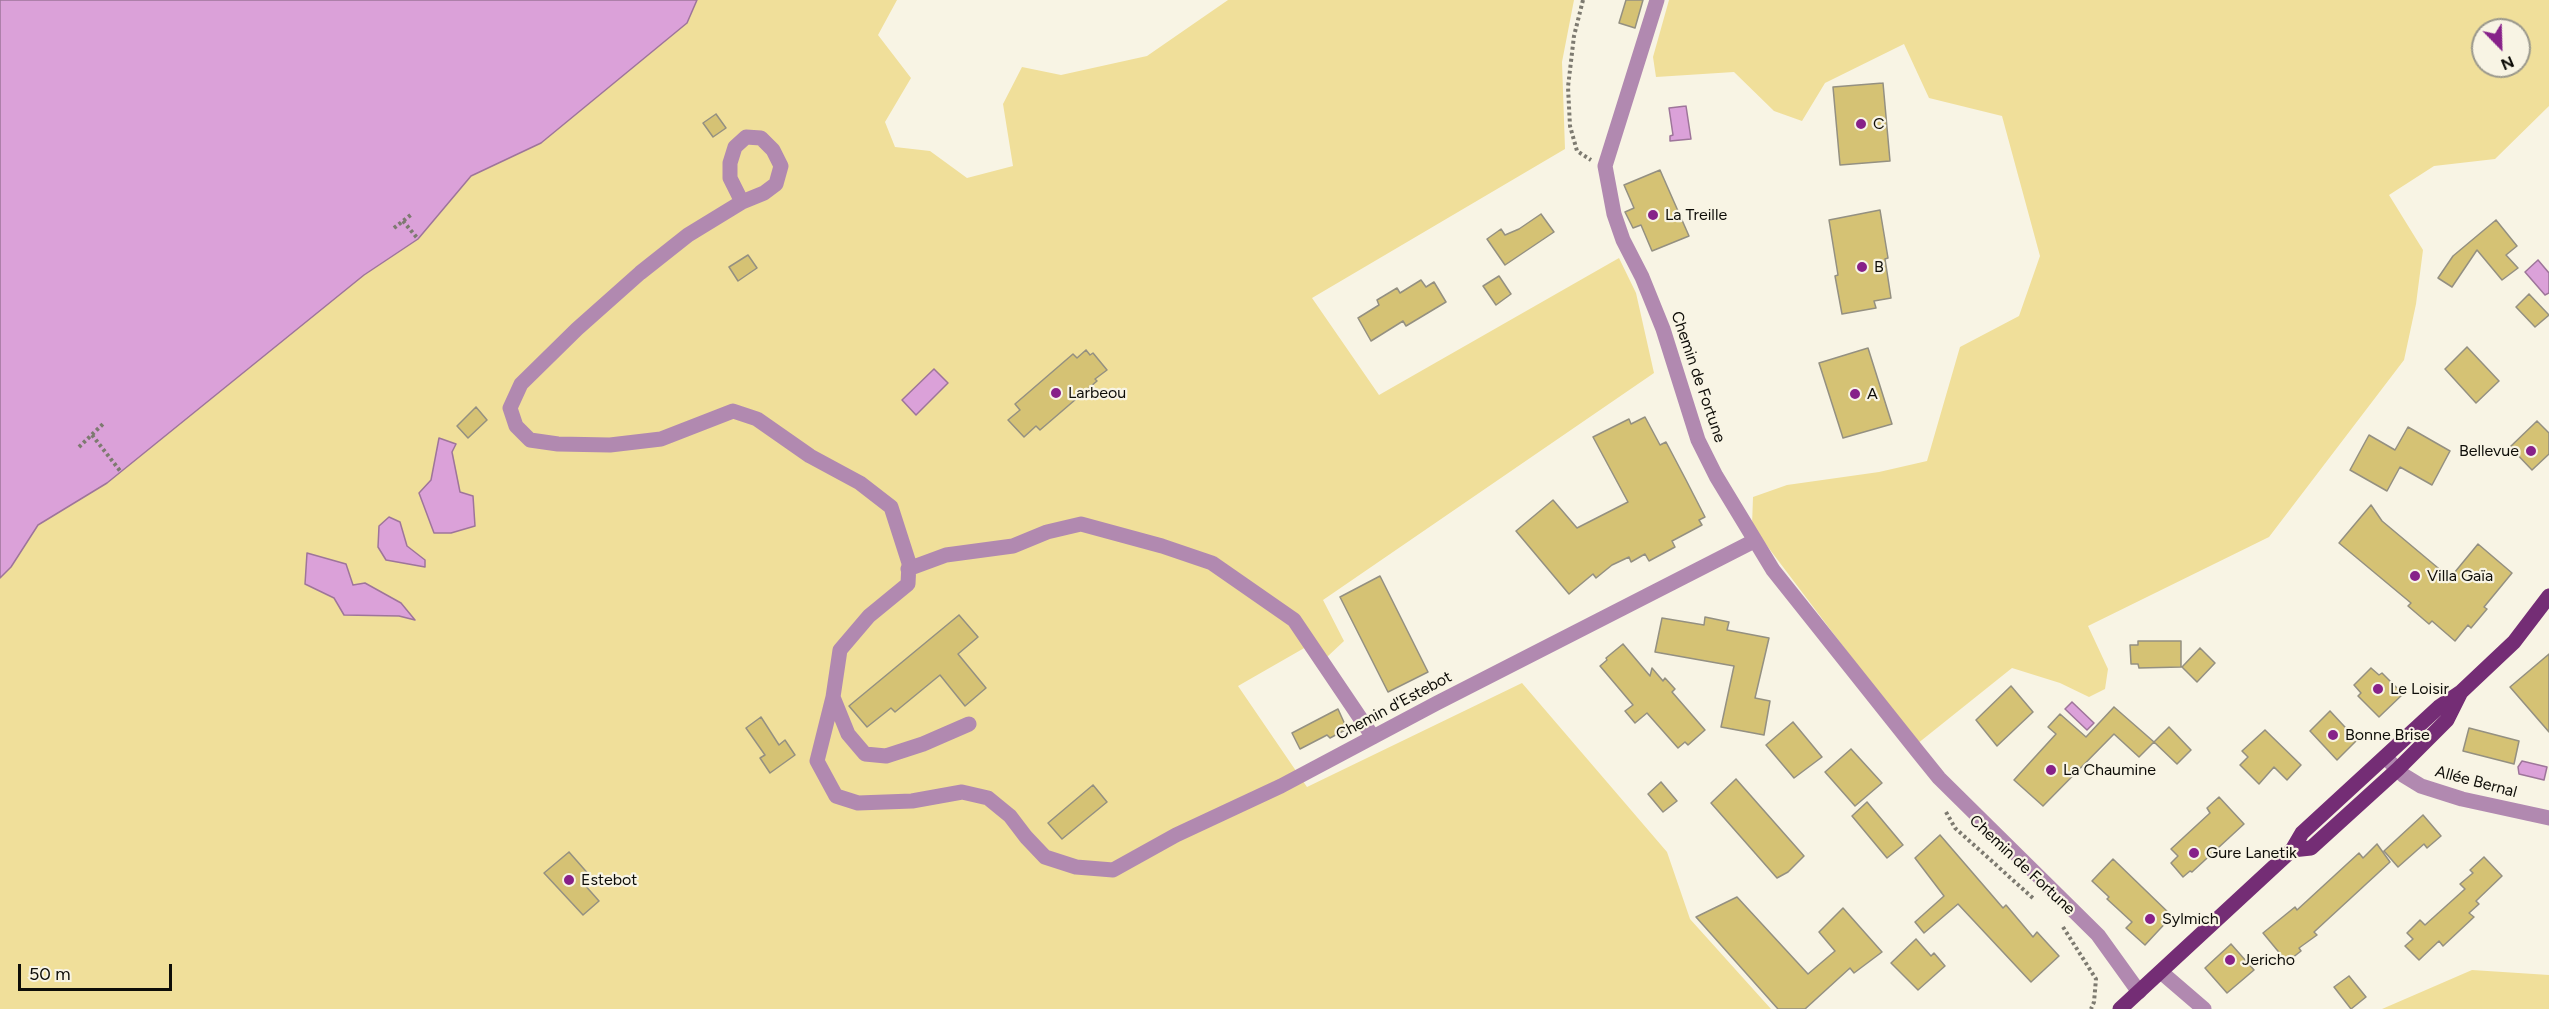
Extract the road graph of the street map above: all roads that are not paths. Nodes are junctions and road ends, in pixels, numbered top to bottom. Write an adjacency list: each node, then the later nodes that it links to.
1 (1657, 0): 3 (street, Chemin de Fortune)
2 (742, 202): 4 (street)
3 (1755, 541): 9 (street, Chemin d'Estebot); 15 (street, Chemin de Fortune)
4 (908, 569): 7 (street); 9 (street)
5 (2549, 596): 6 (main road)
6 (2461, 692): 10 (main road); 11 (main road)
7 (833, 697): 8 (street); 9 (street, Chemin d'Estebot)
8 (969, 724)
9 (1373, 737)
10 (2385, 757): 11 (street, Allée Bernal); 13 (main road)
11 (2398, 769): 12 (street, Allée Bernal); 13 (main road)
12 (2549, 818)
13 (2292, 850): 14 (main road)
14 (2161, 972): 15 (main road); 17 (street)
15 (2139, 992): 16 (main road)
16 (2120, 1009)
17 (2204, 1009)

